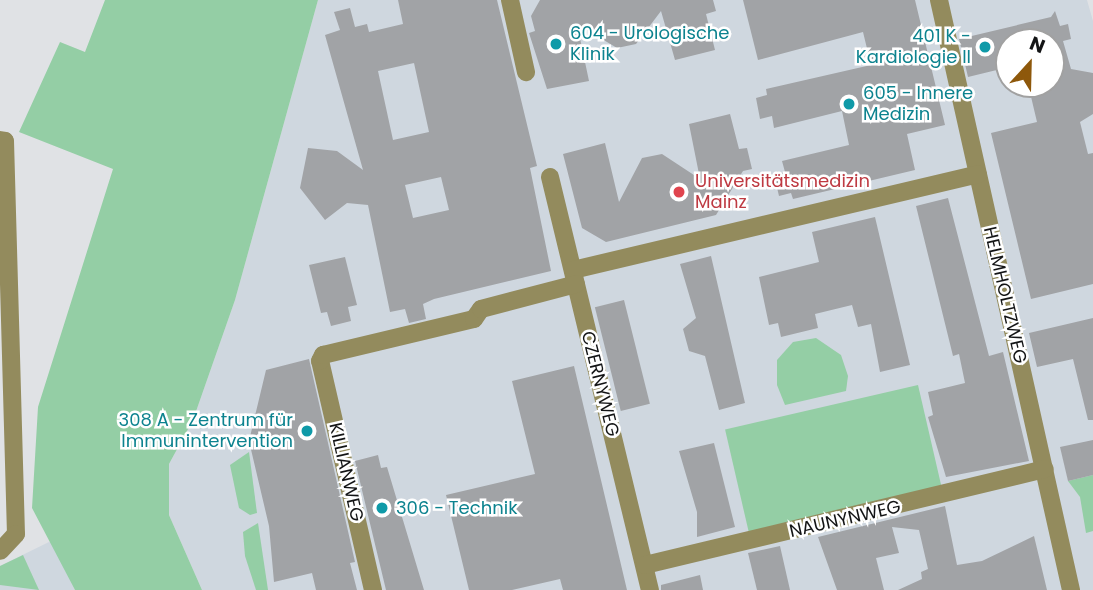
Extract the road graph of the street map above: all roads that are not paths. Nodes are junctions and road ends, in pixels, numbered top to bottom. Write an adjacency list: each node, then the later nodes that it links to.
1 (510, 0): 3 (street)
2 (939, 0): 5 (street, HELMHOLTZWEG)
3 (526, 72)
4 (0, 140): 8 (street)
5 (978, 174): 7 (street); 10 (street, HELMHOLTZWEG)
6 (550, 177): 7 (street, CZERNYWEG)
7 (574, 277): 12 (street, CZERNYWEG); 13 (street, KILLIANWEG)
8 (5, 322): 9 (street)
9 (7, 427): 11 (street)
10 (1045, 470): 12 (street, NAUNYNWEG); 15 (street, HELMHOLTZWEG)
11 (0, 551)
12 (645, 565): 14 (street, CZERNYWEG)
13 (373, 590)
14 (650, 590)
15 (1071, 590)

